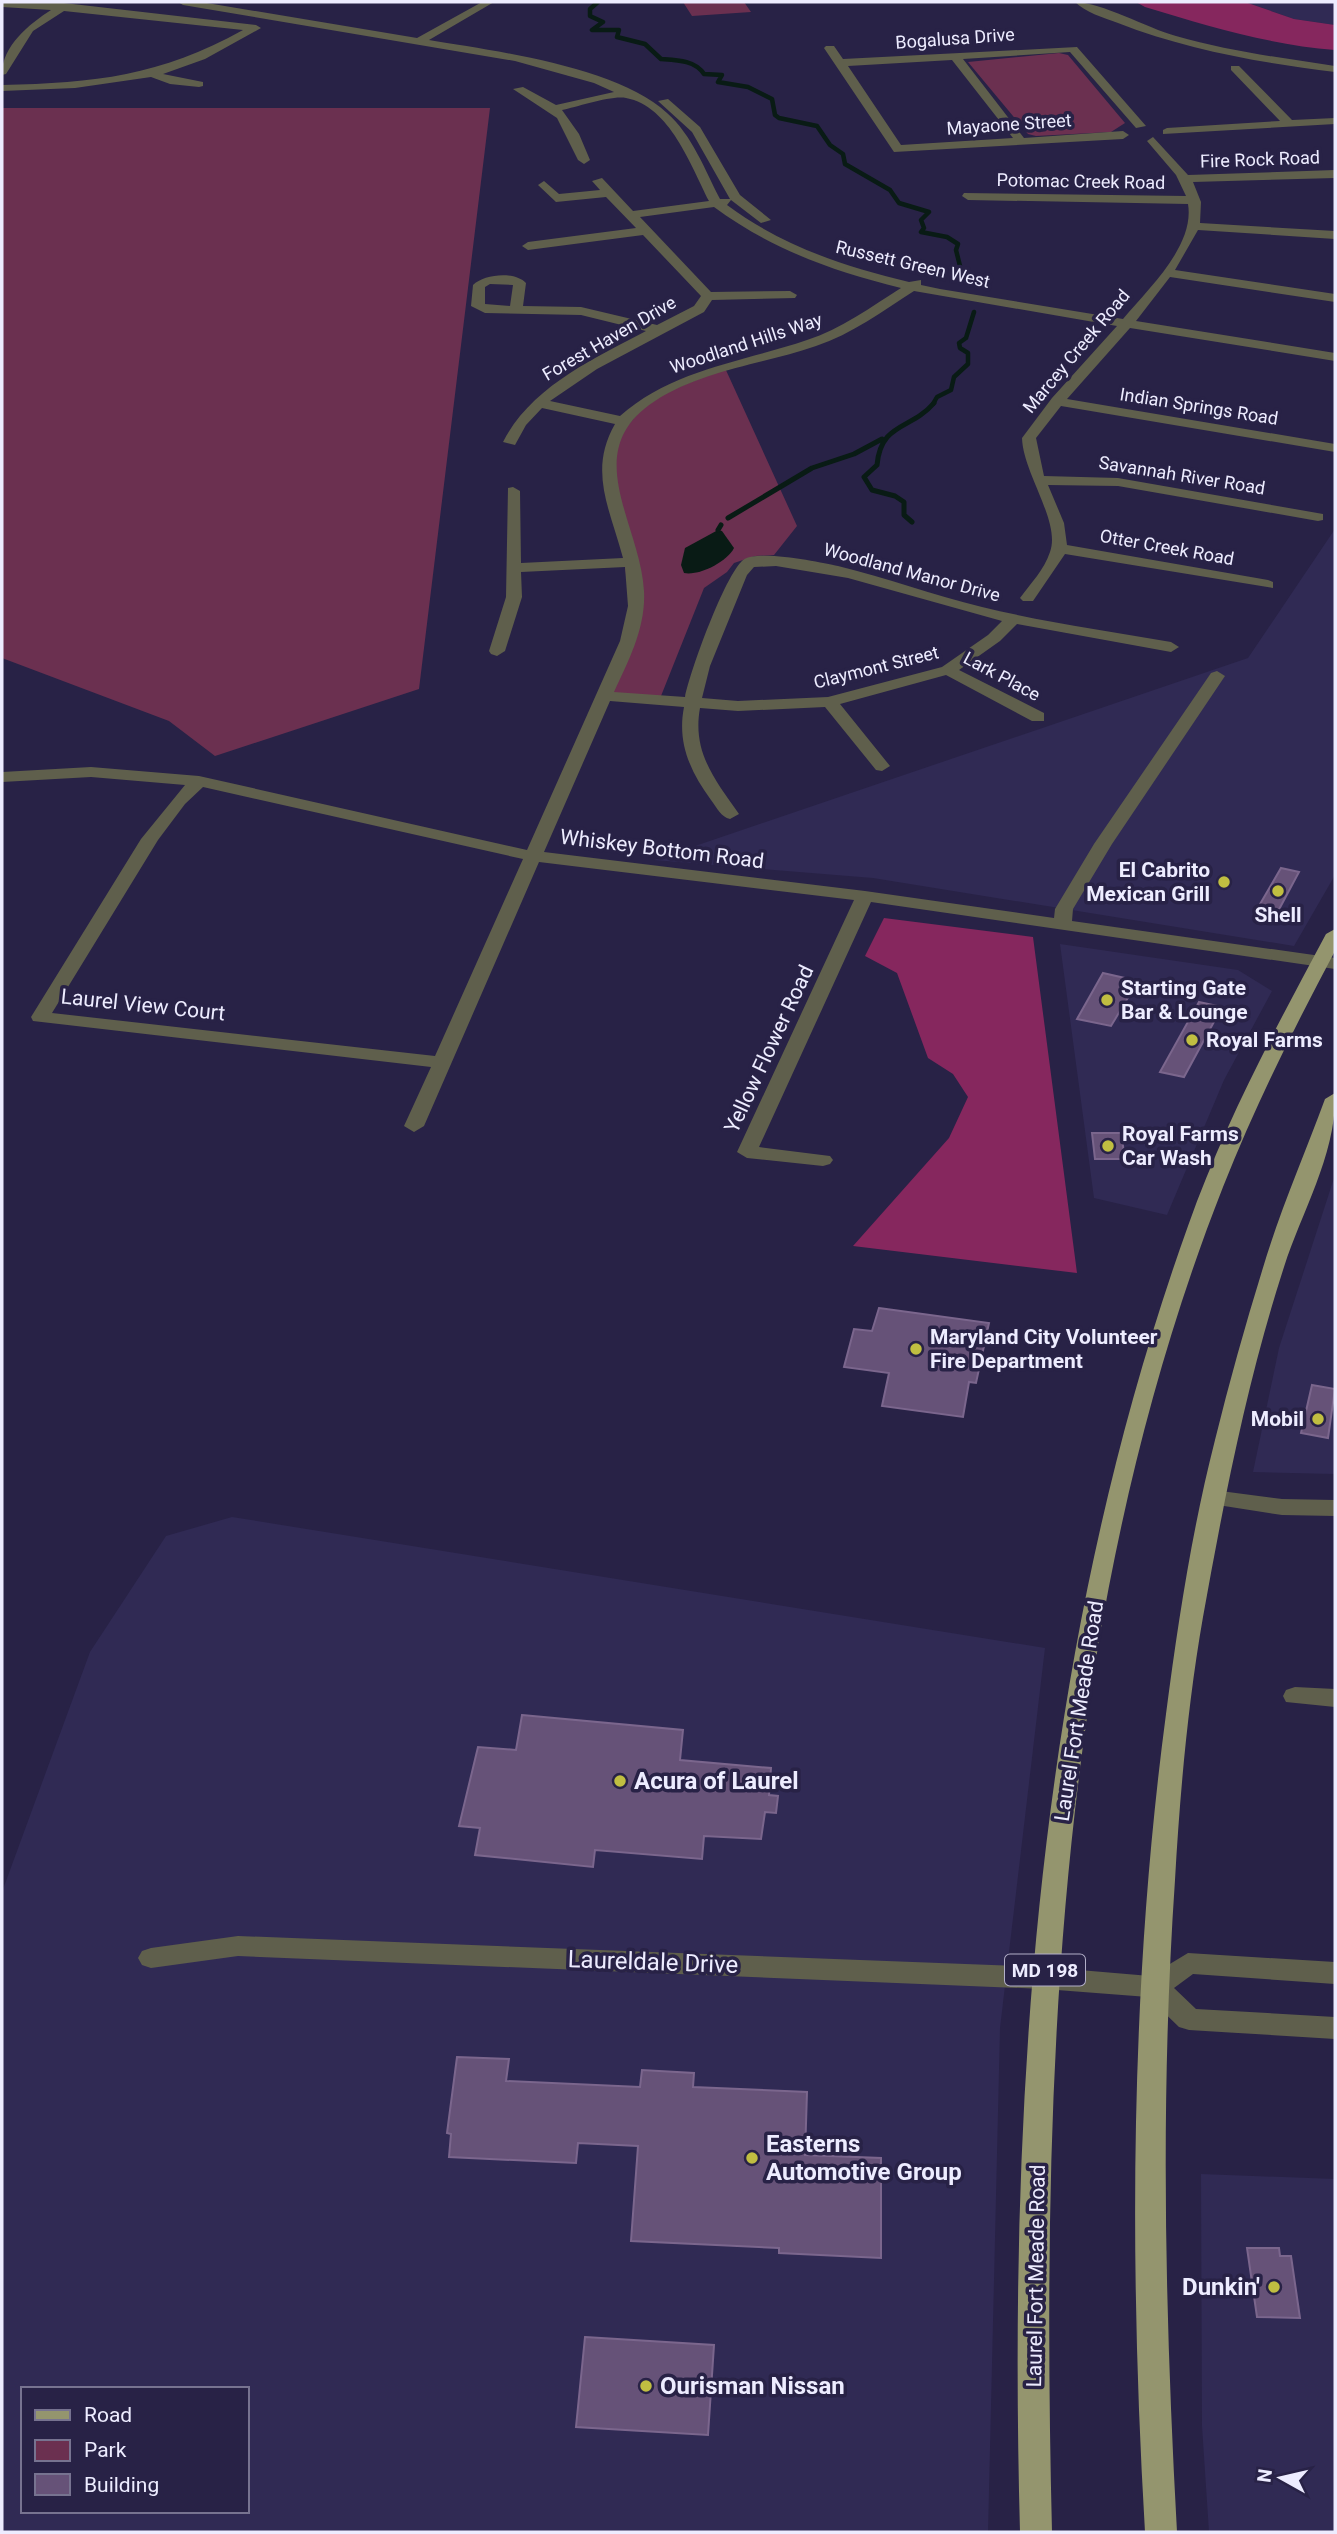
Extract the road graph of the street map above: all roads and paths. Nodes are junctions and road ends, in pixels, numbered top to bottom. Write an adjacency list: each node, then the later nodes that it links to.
1 (183, 2): 10 (street, Russett Green West)
2 (227, 2): 10 (street, Russett Green West)
3 (489, 2): 10 (street)
4 (1080, 2): 16 (street)
5 (1102, 2): 13 (street)
6 (66, 4): 7 (street); 8 (street); 17 (street)
7 (2, 5)
8 (256, 29): 9 (street); 18 (street)
9 (269, 31)
10 (425, 38): 22 (street, Russett Green West); 23 (street, Russett Green West)
11 (830, 48): 14 (street)
12 (955, 56): 14 (street, Bogalusa Drive); 27 (street, Bogalusa Drive); 30 (street)
13 (1335, 60)
14 (840, 63): 30 (street, Mayaone Street)
15 (1235, 68): 26 (street)
16 (1335, 69)
17 (2, 72)
18 (152, 73): 19 (street); 20 (street)
19 (199, 84)
20 (2, 88)
21 (519, 89): 24 (street)
22 (644, 89): 23 (street); 40 (street, Russett Green West)
23 (626, 93): 24 (street); 41 (street, Russett Green West)
24 (557, 108): 32 (street)
25 (1335, 121): 26 (street)
26 (1289, 124): 28 (street)
27 (1140, 126): 28 (street); 29 (street)
28 (1167, 132): 31 (street)
29 (1123, 135): 30 (street, Mayaone Street); 31 (street)
30 (1021, 141)
31 (1153, 141): 34 (street)
32 (584, 160)
33 (1335, 174): 34 (street, Fire Rock Road)
34 (1185, 179): 39 (street)
35 (598, 181): 37 (street, Forest Haven Drive)
36 (544, 185): 37 (street)
37 (608, 192): 42 (street, Forest Haven Drive)
38 (968, 196): 39 (street, Potomac Creek Road)
39 (1193, 200): 43 (street)
40 (739, 201): 41 (street); 48 (street, Russett Green West)
41 (716, 203): 42 (street); 48 (street, Russett Green West)
42 (628, 215): 44 (street, Forest Haven Drive)
43 (1195, 226): 45 (street); 47 (street, Marcey Creek Road)
44 (643, 231): 46 (street); 50 (street, Forest Haven Drive)
45 (1335, 236)
46 (528, 246)
47 (1167, 273): 51 (street); 53 (street, Marcey Creek Road)
48 (916, 283): 53 (street, Russett Green West); 59 (street, Woodland Hills Way)
49 (790, 295): 50 (street)
50 (708, 296): 54 (street, Forest Haven Drive)
51 (1335, 298)
52 (516, 310): 54 (street)
53 (1128, 319): 55 (street, Russett Green West); 56 (street, Russett Green West); 57 (street, Marcey Creek Road)
54 (660, 330): 58 (street, Forest Haven Drive)
55 (1335, 346)
56 (1335, 357)
57 (1057, 401): 61 (street, Indian Springs Road); 62 (street, Marcey Creek Road)
58 (537, 404): 59 (street, Forest Haven Drive); 60 (street, Forest Haven Drive)
59 (623, 421): 66 (street, Woodland Hills Way)
60 (510, 442)
61 (1335, 448)
62 (1039, 480): 64 (street, Savannah River Road); 65 (street, Marcey Creek Road)
63 (513, 491): 67 (street)
64 (1318, 517)
65 (1059, 548): 68 (street, Otter Creek Road); 69 (street)
66 (630, 562): 67 (street); 75 (street, Woodland Hills Way)
67 (514, 568): 72 (street)
68 (1268, 585)
69 (1028, 598)
70 (1013, 619): 71 (street, Woodland Manor Drive); 73 (street, Claymont Street); 77 (street, Woodland Manor Drive)
71 (1171, 647)
72 (497, 651)
73 (948, 670): 76 (street, Claymont Street); 78 (street, Lark Place)
74 (1217, 676): 85 (street)
75 (604, 696): 77 (street, Claymont Street); 83 (street, Woodland Hills Way)
76 (829, 702): 77 (street, Claymont Street); 79 (street)
77 (690, 704): 82 (street, Woodland Manor Drive)
78 (1038, 717)
79 (882, 766)
80 (2, 777): 81 (street, Whiskey Bottom Road)
81 (199, 781): 83 (street, Whiskey Bottom Road); 88 (street, Laurel View Court)
82 (730, 814)
83 (531, 856): 84 (street, Whiskey Bottom Road); 88 (street)
84 (865, 896): 85 (street, Whiskey Bottom Road); 91 (street, Yellow Flower Road)
85 (1063, 924): 87 (street, Whiskey Bottom Road)
86 (1335, 934): 87 (main road, Laurel Fort Meade Road / MD 198)
87 (1328, 963): 98 (main road, Laurel Fort Meade Road / MD 198)
88 (441, 1062): 90 (street)
89 (1335, 1099): 92 (main road)
90 (414, 1126)
91 (823, 1160)
92 (1213, 1498): 93 (street); 99 (main road)
93 (1335, 1508)
94 (1295, 1696): 95 (street)
95 (1335, 1698)
96 (151, 1958): 98 (street, Laureldale Drive)
97 (1335, 1973): 99 (street)
98 (1044, 1978): 99 (street, Laureldale Drive); 101 (main road, Laurel Fort Meade Road / MD 198)
99 (1155, 1987): 100 (street); 102 (main road)
100 (1335, 2028)
101 (1036, 2532)
102 (1161, 2532)

